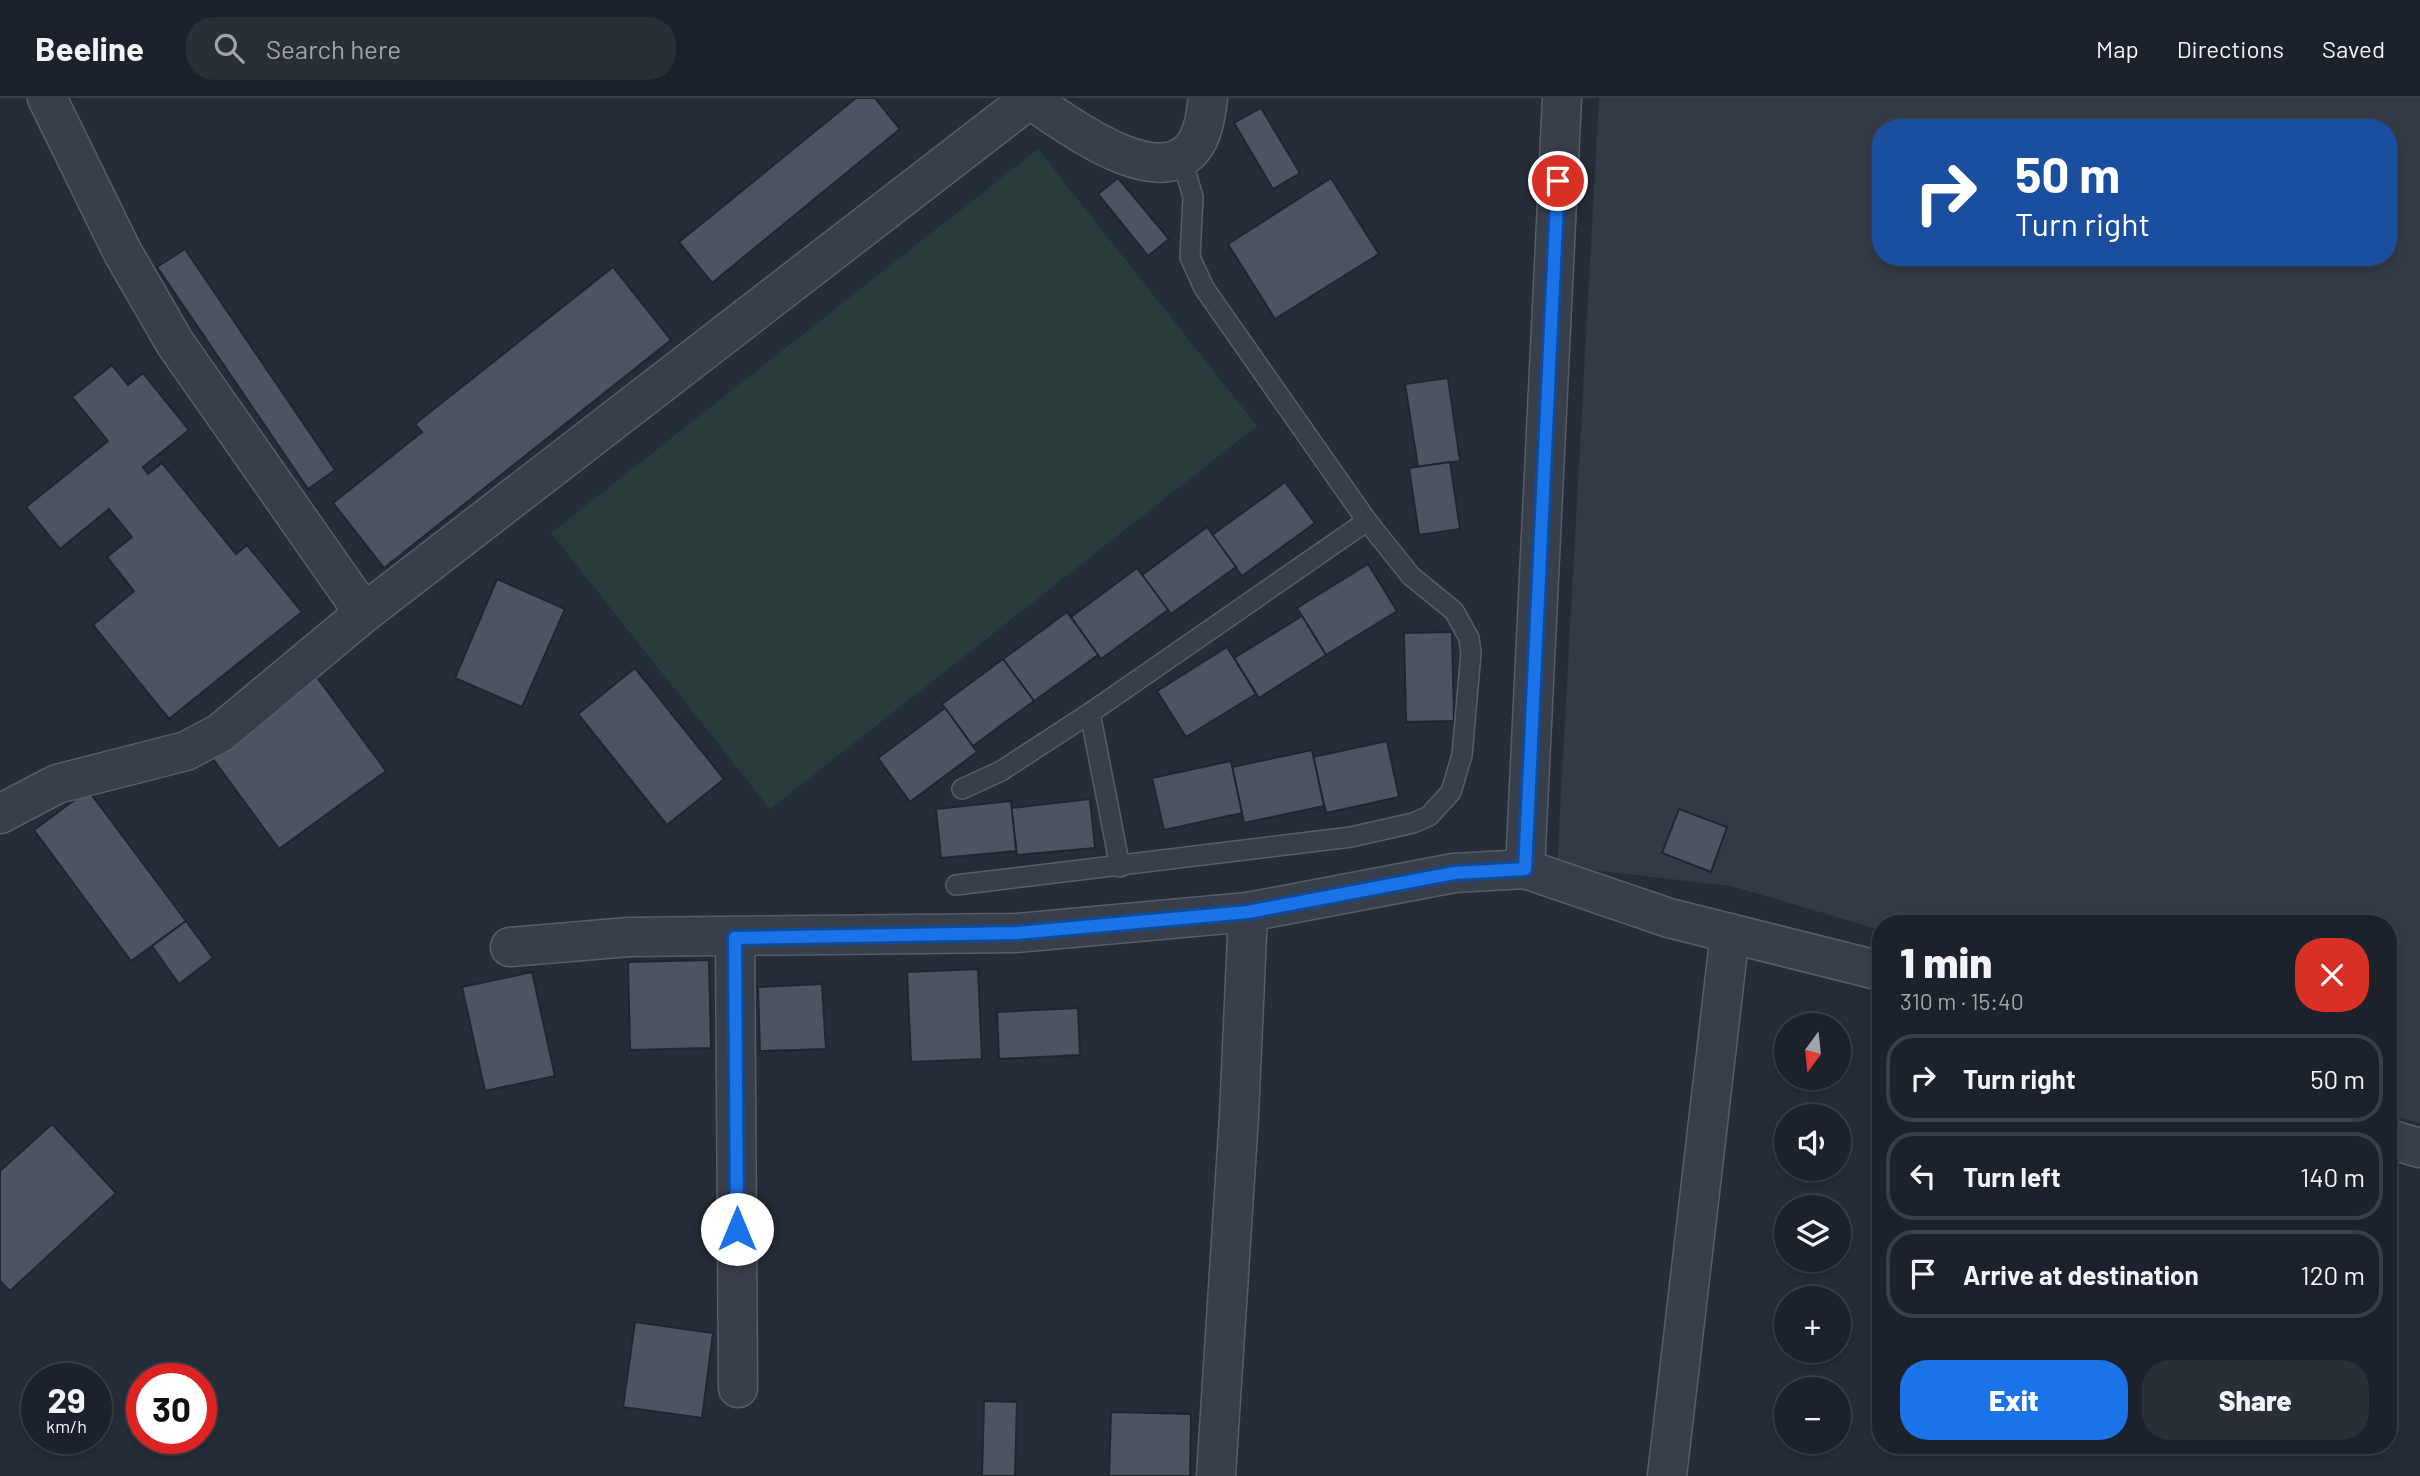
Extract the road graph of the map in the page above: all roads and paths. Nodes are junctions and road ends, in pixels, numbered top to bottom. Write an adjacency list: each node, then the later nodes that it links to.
1 (47, 98): 7 (street)
2 (1208, 98): 5 (street)
3 (1562, 98): 12 (street)
4 (1030, 99): 5 (street); 7 (street)
5 (1182, 159): 6 (lane)
6 (1367, 521): 8 (lane); 11 (lane)
7 (364, 613): 10 (street)
8 (1090, 713): 9 (lane); 11 (lane)
9 (962, 789)
10 (0, 814)
11 (1120, 867): 13 (lane)
12 (1525, 869): 14 (street); 15 (street)
13 (956, 885)
14 (1248, 912): 16 (street); 22 (street)
15 (1730, 933): 18 (street); 23 (street)
16 (735, 938): 17 (street); 21 (street)
17 (510, 947)
18 (1872, 969)
19 (2397, 1141): 20 (street)
20 (2420, 1148)
21 (738, 1388)
22 (1216, 1476)
23 (1667, 1476)

